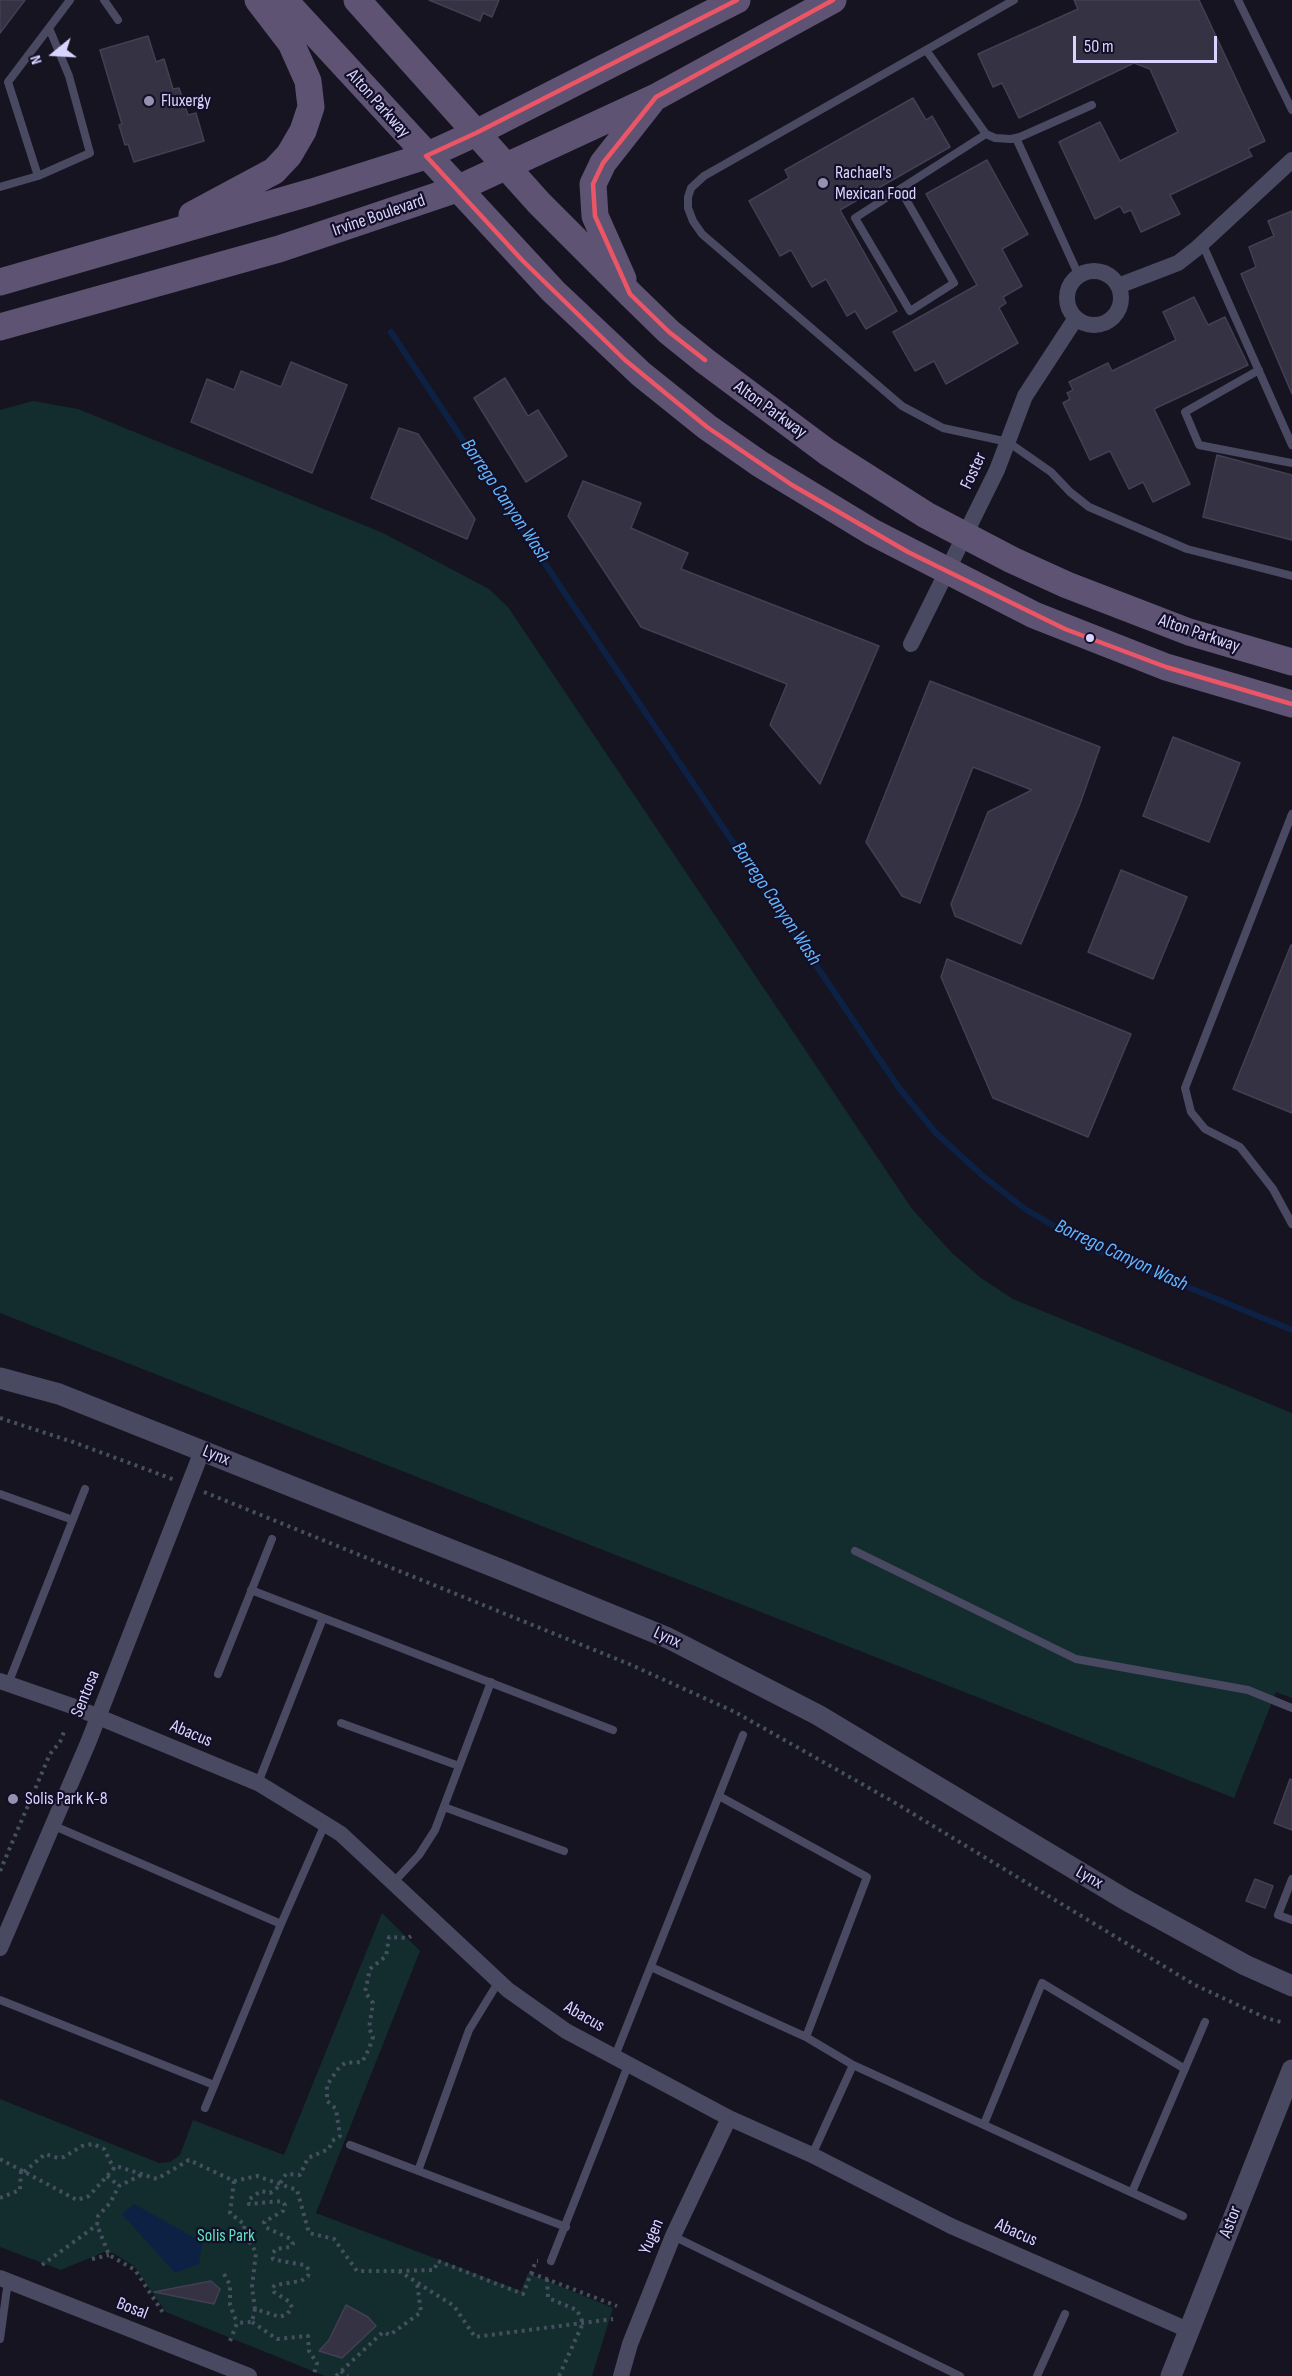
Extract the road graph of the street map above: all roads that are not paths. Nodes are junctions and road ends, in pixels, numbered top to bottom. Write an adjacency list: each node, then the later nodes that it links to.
1 (70, 0): 11 (lane)
2 (104, 0): 10 (lane)
3 (258, 0): 27 (main road)
4 (284, 0): 19 (main road, Alton Parkway)
5 (357, 0): 16 (main road, Alton Parkway)
6 (737, 0): 16 (main road)
7 (833, 0): 13 (main road, Irvine Boulevard)
8 (1014, 0): 12 (lane)
9 (1238, 0): 15 (lane)
10 (118, 20)
11 (49, 28): 22 (lane); 22 (lane)
12 (926, 50): 17 (lane); 35 (lane)
13 (656, 97): 21 (main road, Irvine Boulevard); 31 (main road)
14 (1092, 105): 18 (lane)
15 (1292, 110)
16 (476, 134): 19 (main road); 21 (main road, Alton Parkway)
17 (986, 134): 18 (lane); 25 (lane)
18 (1016, 138): 28 (lane)
19 (426, 156): 24 (main road, Alton Parkway); 27 (main road)
20 (1292, 160): 26 (street)
21 (507, 167): 24 (main road, Irvine Boulevard); 31 (main road, Alton Parkway)
22 (38, 176): 23 (lane)
23 (0, 187)
24 (457, 189): 33 (main road, Irvine Boulevard); 39 (main road, Alton Parkway)
25 (900, 189): 25 (lane)
26 (1202, 243): 30 (street); 34 (lane)
27 (125, 247): 29 (main road)
28 (1079, 276): 30 (street); 32 (street)
29 (0, 282)
30 (1118, 286): 32 (street)
31 (630, 294): 38 (main road, Alton Parkway)
32 (1076, 318): 35 (street, Foster)
33 (0, 327)
34 (1258, 370): 36 (lane); 37 (lane)
35 (1008, 442): 38 (street, Foster); 40 (lane)
36 (1292, 446)
37 (1292, 463)
38 (963, 535): 39 (street, Foster); 42 (main road, Alton Parkway)
39 (945, 571): 41 (street, Foster); 43 (main road, Alton Parkway)
40 (1292, 576)
41 (910, 644)
42 (1292, 663)
43 (1292, 704)
44 (1292, 814): 45 (lane)
45 (1292, 1224)
46 (0, 1378): 47 (street, Lynx)
47 (202, 1451): 59 (street, Sentosa); 77 (street, Lynx)
48 (85, 1489): 50 (lane)
49 (0, 1494): 50 (lane)
50 (73, 1521): 57 (lane)
51 (272, 1539): 53 (lane)
52 (855, 1551): 58 (lane)
53 (251, 1590): 54 (lane); 55 (lane)
54 (323, 1618): 56 (lane); 64 (lane)
55 (218, 1674)
56 (491, 1682): 61 (lane); 63 (lane)
57 (4, 1683): 59 (street, Abacus)
58 (1292, 1708)
59 (98, 1716): 64 (street, Abacus); 68 (street, Sentosa)
60 (341, 1723): 63 (lane)
61 (613, 1730)
62 (743, 1735): 65 (lane)
63 (459, 1766): 66 (lane)
64 (258, 1783): 67 (street, Abacus)
65 (719, 1796): 75 (lane); 80 (lane)
66 (444, 1807): 69 (lane); 71 (lane)
67 (325, 1824): 71 (street, Abacus); 73 (lane)
68 (52, 1825): 73 (lane); 74 (street, Sentosa)
69 (564, 1851)
70 (1292, 1879): 72 (lane)
71 (393, 1883): 76 (street, Abacus)
72 (1292, 1920)
73 (281, 1924): 85 (lane)
74 (0, 1948)
75 (651, 1966): 80 (lane); 81 (lane)
76 (499, 1981): 81 (street, Abacus); 91 (lane)
77 (1292, 1986)
78 (0, 2000): 85 (lane)
79 (1204, 2022): 83 (lane)
80 (806, 2037): 82 (lane)
81 (622, 2060): 87 (street, Abacus); 94 (lane)
82 (853, 2065): 88 (lane); 90 (lane)
83 (1185, 2068): 88 (lane); 92 (lane)
84 (1292, 2070): 99 (street, Astor)
85 (214, 2085): 86 (lane)
86 (205, 2108)
87 (729, 2118): 90 (street, Abacus); 95 (street, Yugen)
88 (984, 2124): 92 (lane)
89 (350, 2145): 91 (lane)
90 (812, 2155): 99 (street, Abacus)
91 (418, 2171): 94 (lane)
92 (1132, 2193): 93 (lane)
93 (1184, 2216)
94 (566, 2227): 96 (lane)
95 (673, 2236): 102 (street, Yugen); 103 (lane)
96 (551, 2261)
97 (4, 2280): 100 (lane); 101 (street, Bosal)
98 (1065, 2314): 104 (lane)
99 (1188, 2330): 105 (street, Astor)
100 (0, 2339)
101 (249, 2376)
102 (621, 2376)
103 (960, 2376)
104 (1037, 2376)
105 (1171, 2376)

